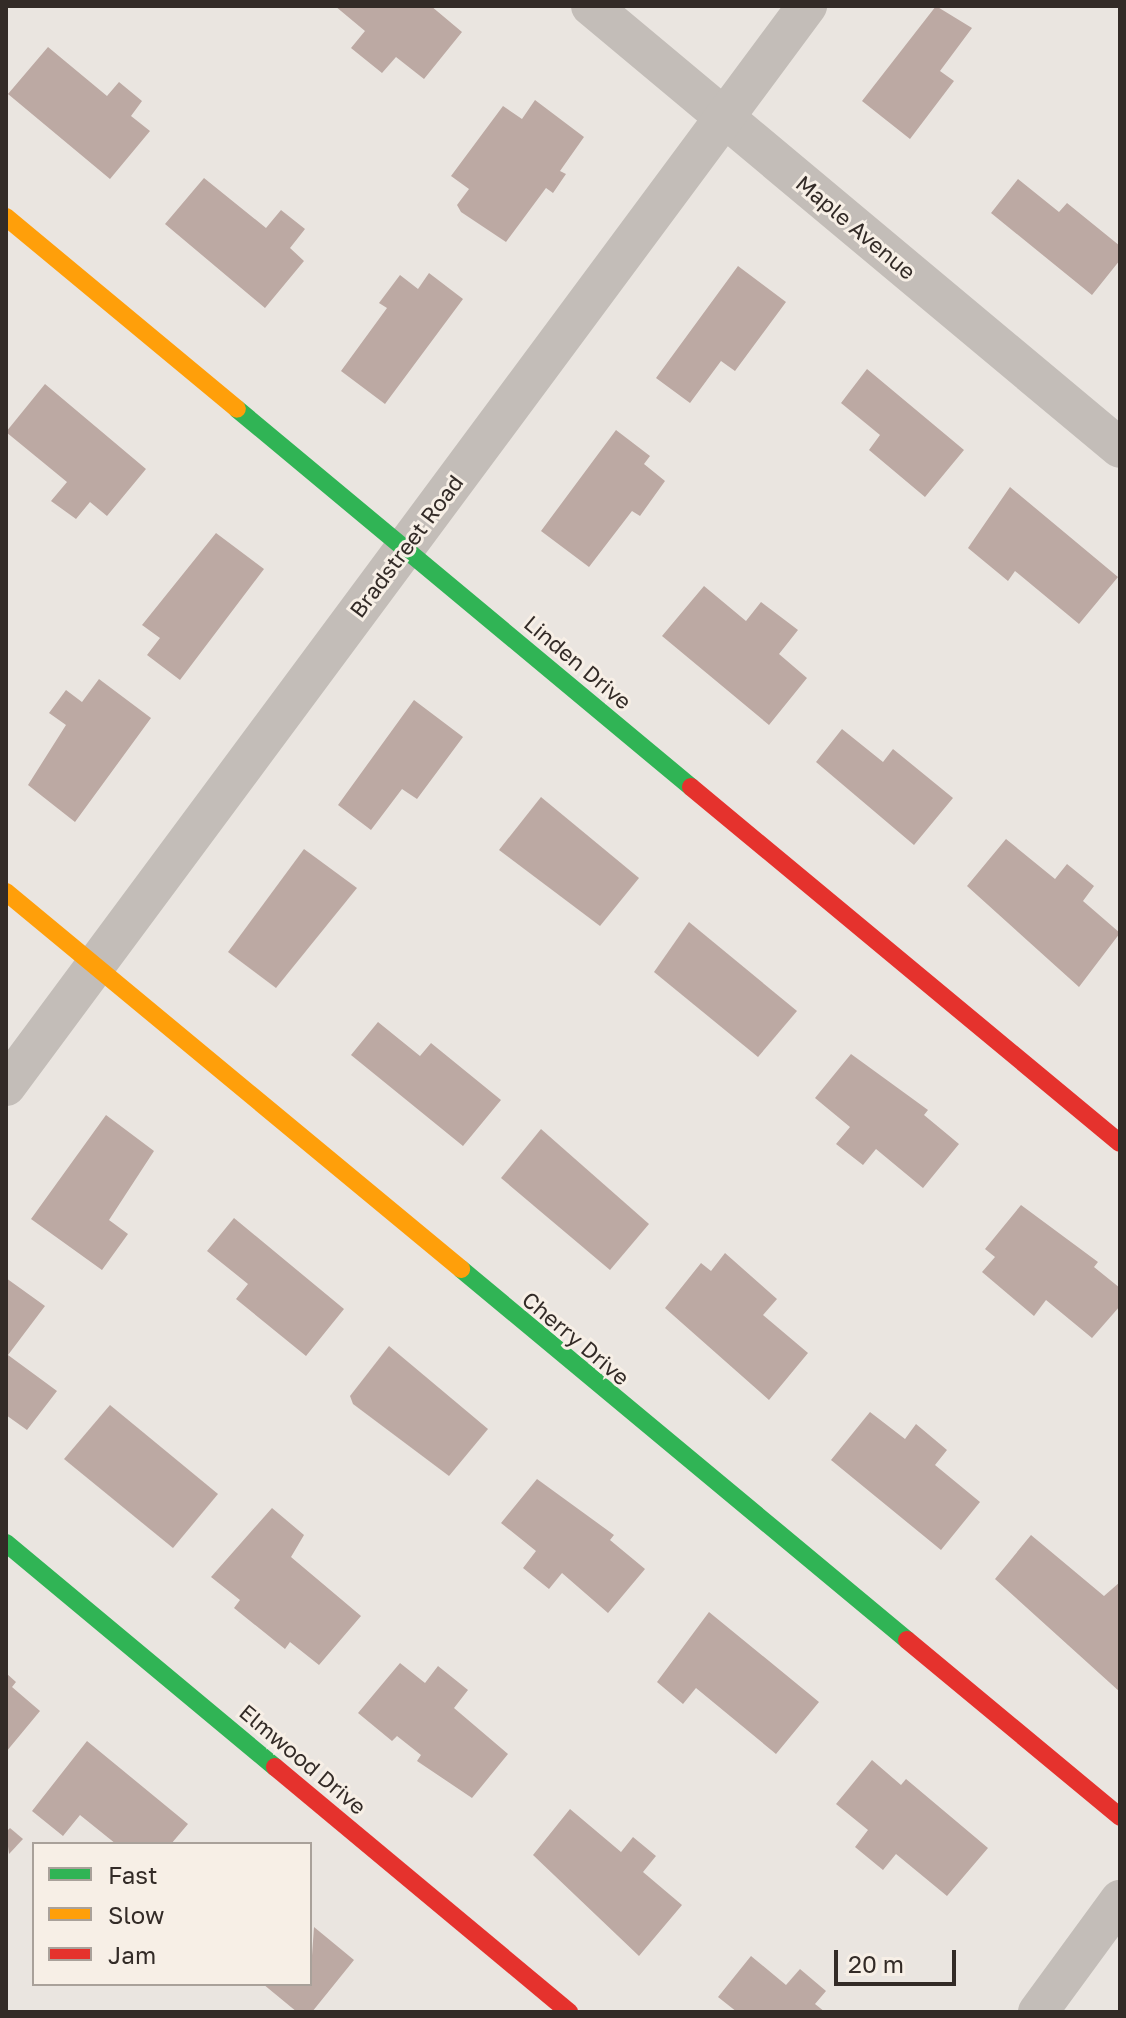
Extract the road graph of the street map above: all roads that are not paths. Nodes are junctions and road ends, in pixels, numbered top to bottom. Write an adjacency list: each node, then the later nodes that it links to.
1 (591, 6): 3 (street, Maple Avenue)
2 (807, 6): 3 (street, Bradstreet Road)
3 (725, 117): 5 (street, Maple Avenue); 6 (street, Bradstreet Road)
4 (6, 217): 6 (street, Linden Drive)
5 (1120, 448)
6 (404, 549): 8 (street, Bradstreet Road); 10 (street, Linden Drive)
7 (6, 892): 8 (street, Cherry Drive)
8 (94, 964): 9 (street, Bradstreet Road); 12 (street, Cherry Drive)
9 (6, 1086)
10 (1120, 1143)
11 (6, 1543): 14 (street, Elmwood Drive)
12 (1120, 1817)
13 (1120, 1900): 15 (street)
14 (569, 2012)
15 (1038, 2012)

